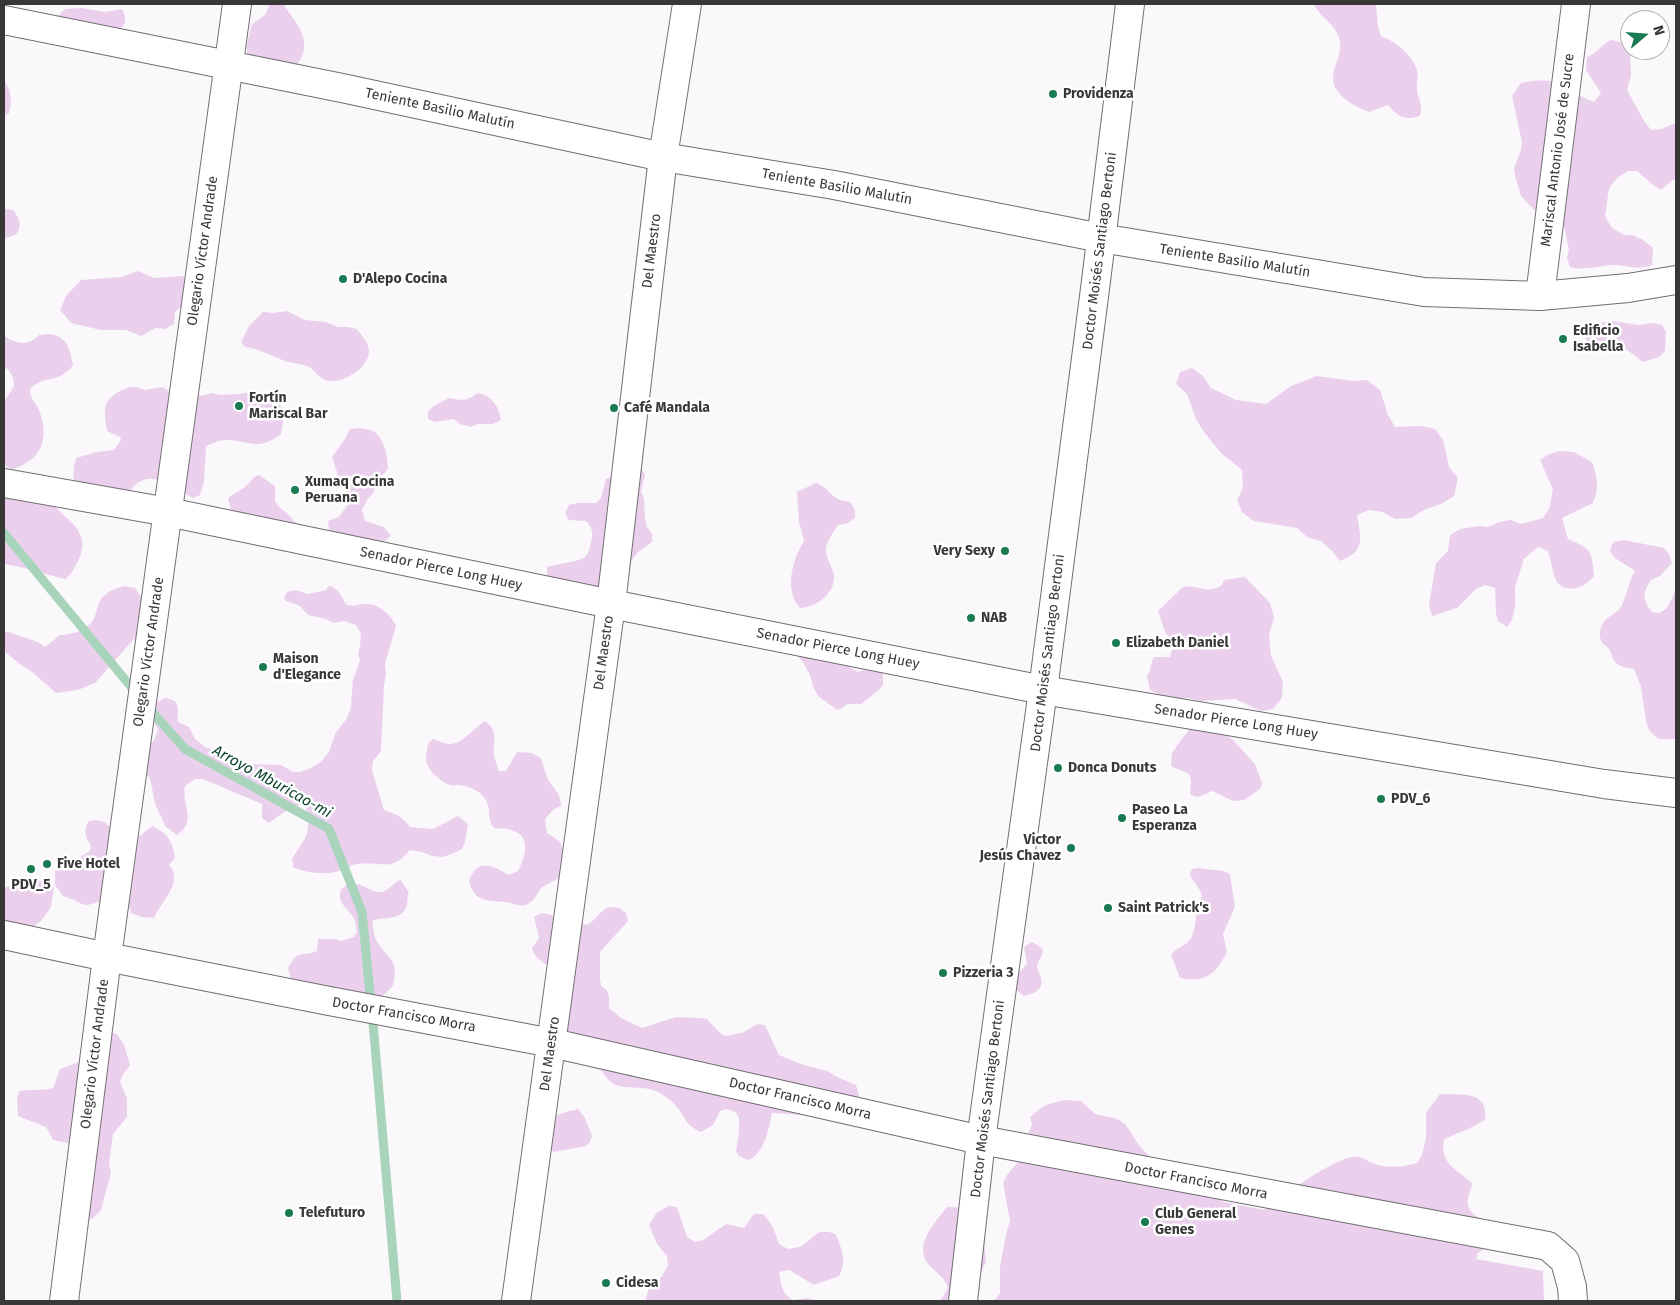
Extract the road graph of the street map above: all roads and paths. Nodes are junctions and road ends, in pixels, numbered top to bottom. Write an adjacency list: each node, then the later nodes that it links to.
1 (237, 4): 6 (street, Olegario Víctor Andrade)
2 (687, 4): 7 (street, Del Maestro)
3 (1130, 4): 8 (street, Doctor Moisés Santiago Bertoni)
4 (1576, 4): 10 (street, Mariscal Antonio José de Sucre)
5 (4, 20): 6 (street, Teniente Basilio Malutín)
6 (228, 66): 7 (street, Teniente Basilio Malutín); 12 (street, Olegario Víctor Andrade)
7 (663, 157): 8 (street, Teniente Basilio Malutín); 13 (street, Del Maestro)
8 (1101, 238): 10 (street, Teniente Basilio Malutín); 14 (street, Doctor Moisés Santiago Bertoni)
9 (1676, 280): 10 (street, Teniente Basilio Malutín)
10 (1540, 296)
11 (4, 483): 12 (street, Senador Pierce Long Huey)
12 (168, 512): 13 (street, Senador Pierce Long Huey); 17 (street, Olegario Víctor Andrade)
13 (611, 604): 14 (street, Senador Pierce Long Huey); 18 (street, Del Maestro)
14 (1043, 690): 15 (street, Senador Pierce Long Huey); 19 (street, Doctor Moisés Santiago Bertoni)
15 (1676, 792)
16 (4, 935): 17 (street, Doctor Francisco Morra)
17 (107, 957): 18 (street, Doctor Francisco Morra); 21 (street, Olegario Víctor Andrade)
18 (552, 1043): 19 (street, Doctor Francisco Morra); 22 (street, Del Maestro)
19 (981, 1140): 20 (street, Doctor Francisco Morra); 23 (street, Doctor Moisés Santiago Bertoni)
20 (1573, 1294)
21 (64, 1301)
22 (516, 1301)
23 (963, 1301)

